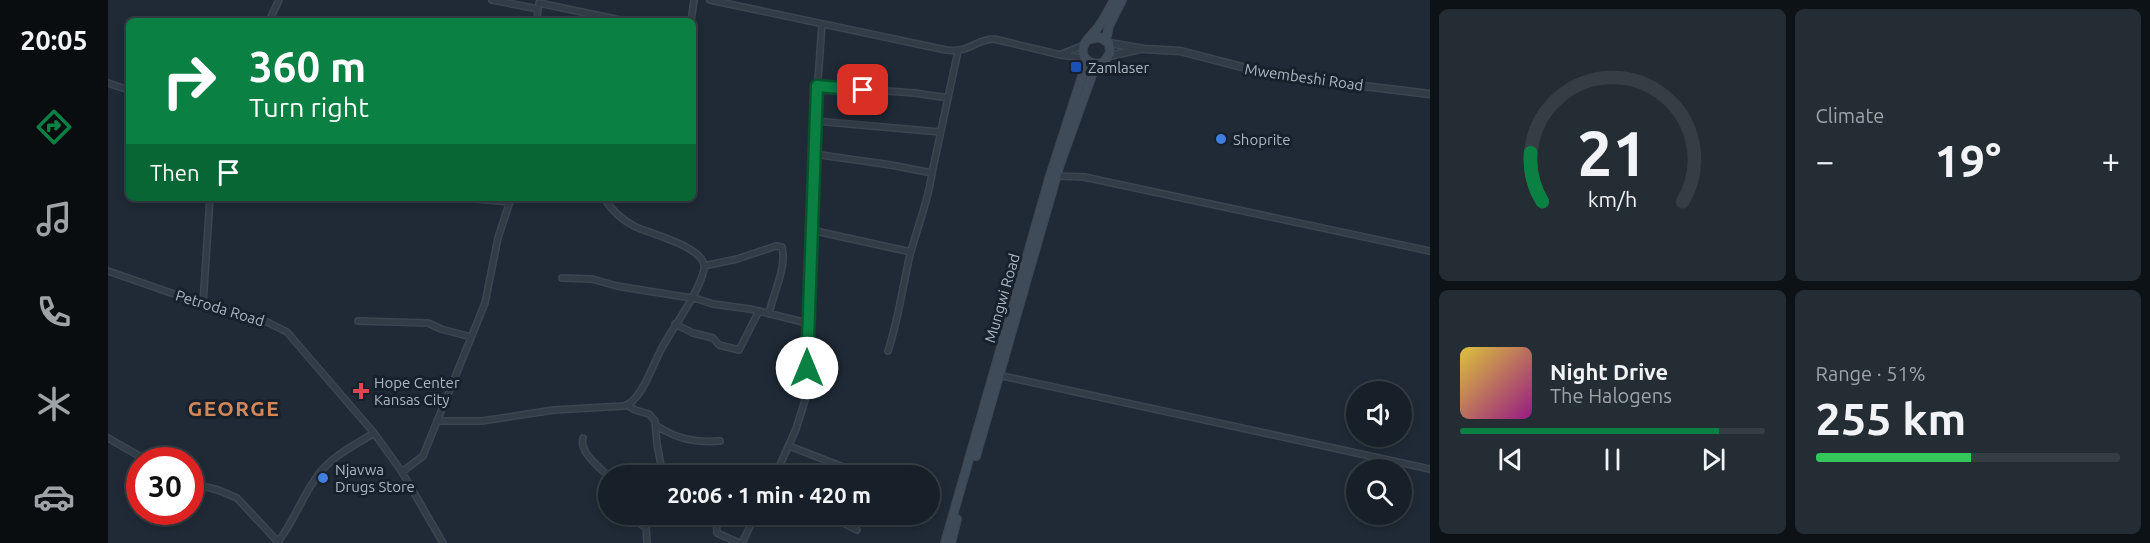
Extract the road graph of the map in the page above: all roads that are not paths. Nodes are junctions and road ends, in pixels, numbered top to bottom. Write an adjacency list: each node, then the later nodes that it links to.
1 (279, 0): 8 (street)
2 (492, 0): 7 (street)
3 (694, 0): 10 (street)
4 (710, 0): 11 (street)
5 (1114, 0): 12 (main road)
6 (1122, 0): 13 (main road)
7 (538, 4): 9 (street)
8 (270, 18)
9 (610, 18)
10 (691, 18)
11 (822, 24): 15 (street); 21 (street)
12 (1087, 42): 13 (main road); 16 (street); 18 (main road)
13 (1107, 42): 14 (street); 17 (main road)
14 (1144, 49): 17 (street); 23 (street, Mwembeshi Road)
15 (958, 51): 16 (street); 24 (street)
16 (1061, 55): 18 (street)
17 (1109, 56): 19 (main road)
18 (1086, 59): 19 (main road); 48 (main road, Mungwi Road)
19 (1096, 64): 29 (main road, Mungwi Road)
20 (108, 83): 22 (street)
21 (817, 86): 24 (street); 25 (street)
22 (126, 89)
23 (1430, 94)
24 (948, 98): 26 (street)
25 (815, 121): 26 (street); 27 (street)
26 (940, 132): 28 (street)
27 (814, 154): 28 (street); 33 (street)
28 (932, 173): 35 (street)
29 (1057, 176): 34 (street); 48 (main road, Mungwi Road)
30 (210, 201): 40 (street)
31 (510, 201): 46 (street)
32 (606, 201): 36 (street)
33 (811, 230): 35 (street); 44 (street)
34 (1430, 251)
35 (910, 252): 47 (street)
36 (704, 266): 39 (street); 42 (street)
37 (108, 271): 40 (street, Petroda Road)
38 (562, 278): 39 (street)
39 (691, 298): 41 (street); 45 (street)
40 (203, 304): 52 (street, Petroda Road)
41 (759, 311): 42 (street); 45 (street)
42 (769, 314): 44 (street)
43 (358, 321): 46 (street)
44 (807, 323): 56 (street)
45 (675, 324): 49 (street)
46 (471, 337): 50 (street)
47 (888, 351)
48 (997, 374): 62 (street); 76 (main road, Mungwi Road); 77 (main road, Mungwi Road)
49 (627, 405): 50 (street); 51 (street)
50 (437, 421): 63 (street)
51 (657, 426): 55 (street); 59 (street)
52 (374, 433): 63 (street, Petroda Road); 72 (street)
53 (108, 438): 57 (street)
54 (583, 438): 58 (street)
55 (720, 441)
56 (789, 446): 60 (street); 61 (street)
57 (126, 448)
58 (598, 465)
59 (661, 465)
60 (780, 465)
61 (838, 465)
62 (1430, 469)
63 (402, 472): 73 (street, Petroda Road)
64 (204, 486): 72 (street)
65 (642, 525): 70 (street)
66 (647, 525): 70 (street)
67 (717, 525): 75 (street)
68 (750, 525): 75 (street)
69 (847, 525): 71 (street)
70 (646, 528): 74 (street)
71 (857, 530)
72 (278, 543)
73 (443, 543)
74 (647, 543)
75 (741, 543)
76 (945, 543)
77 (951, 543)

